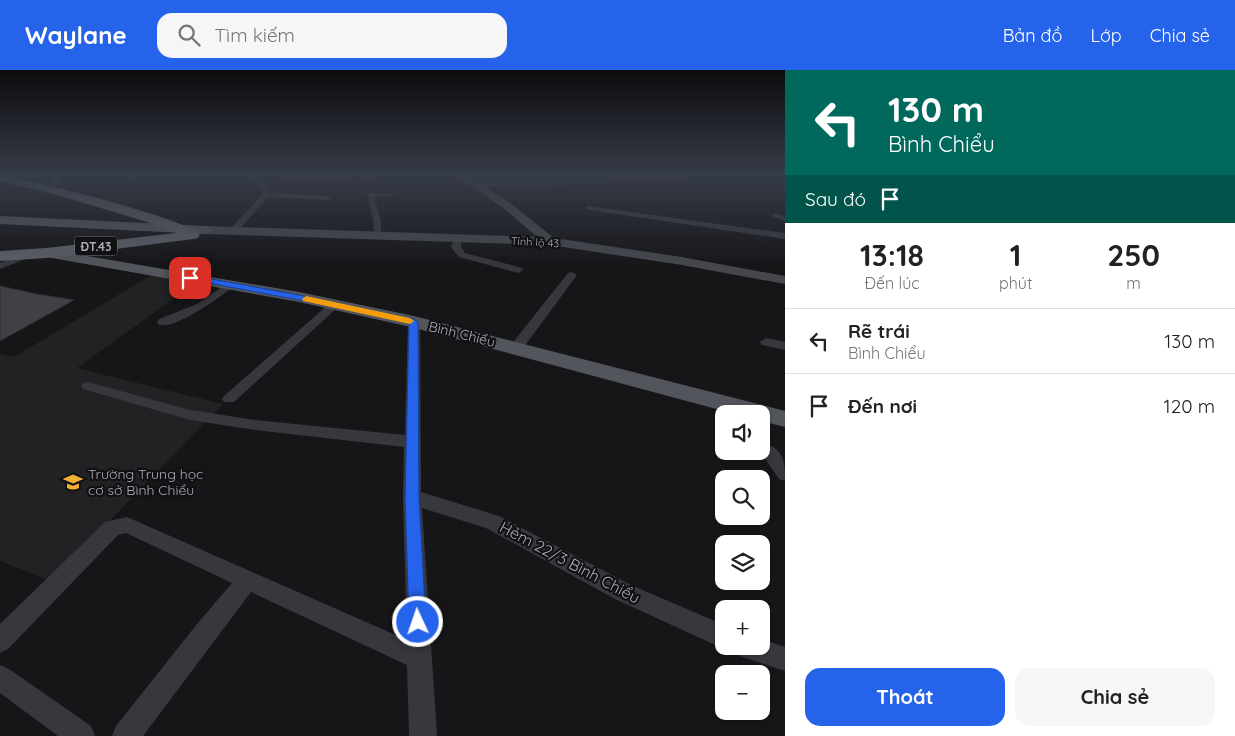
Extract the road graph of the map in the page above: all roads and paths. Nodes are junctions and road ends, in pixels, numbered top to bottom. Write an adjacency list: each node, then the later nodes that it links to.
1 (91, 205): 11 (highway)
2 (106, 205): 11 (highway)
3 (257, 205): 12 (street)
4 (373, 205): 14 (street)
5 (506, 205): 18 (main road)
6 (590, 208): 15 (street)
7 (776, 215): 8 (street)
8 (785, 219)
9 (0, 220): 11 (main road, Tỉnh lộ 43 / ĐT.43)
10 (0, 226): 16 (main road, ĐT.43)
11 (185, 231): 12 (main road, Tỉnh lộ 43 / ĐT.43); 13 (main road, Tỉnh lộ 43 / ĐT.43); 16 (highway, ĐT.43)
12 (233, 231): 13 (main road, Tỉnh lộ 43 / ĐT.43)
13 (282, 234): 14 (main road, Tỉnh lộ 43 / ĐT.43)
14 (378, 236): 17 (main road, Tỉnh lộ 43 / ĐT.43)
15 (785, 236)
16 (131, 237): 20 (highway, ĐT.43)
17 (458, 239): 18 (main road, Tỉnh lộ 43 / ĐT.43); 23 (street)
18 (550, 241): 25 (main road, Tỉnh lộ 43 / ĐT.43)
19 (38, 253): 20 (main road, Bình Chiểu); 21 (highway); 22 (street)
20 (90, 253): 26 (main road, Bình Chiểu)
21 (0, 256)
22 (0, 266)
23 (518, 270)
24 (572, 275): 32 (street)
25 (785, 280)
26 (229, 284): 27 (main road, Bình Chiểu); 28 (street)
27 (334, 305): 29 (main road, Bình Chiểu); 34 (street)
28 (163, 322)
29 (414, 322): 32 (main road, Bình Chiểu); 36 (street)
30 (766, 342): 31 (street)
31 (785, 346)
32 (516, 348): 35 (main road, Bình Chiểu)
33 (88, 386): 36 (street)
34 (229, 399)
35 (785, 419)
36 (413, 442): 39 (street)
37 (770, 455): 38 (street)
38 (785, 474)
39 (412, 497): 41 (street, Hẻm 22/3 Bình Chiểu); 44 (street)
40 (248, 580): 42 (street); 44 (street); 48 (street)
41 (715, 633)
42 (0, 641)
43 (770, 654): 45 (street)
44 (419, 658): 49 (street)
45 (785, 659)
46 (0, 678): 47 (street)
47 (81, 736)
48 (126, 736)
49 (423, 736)

